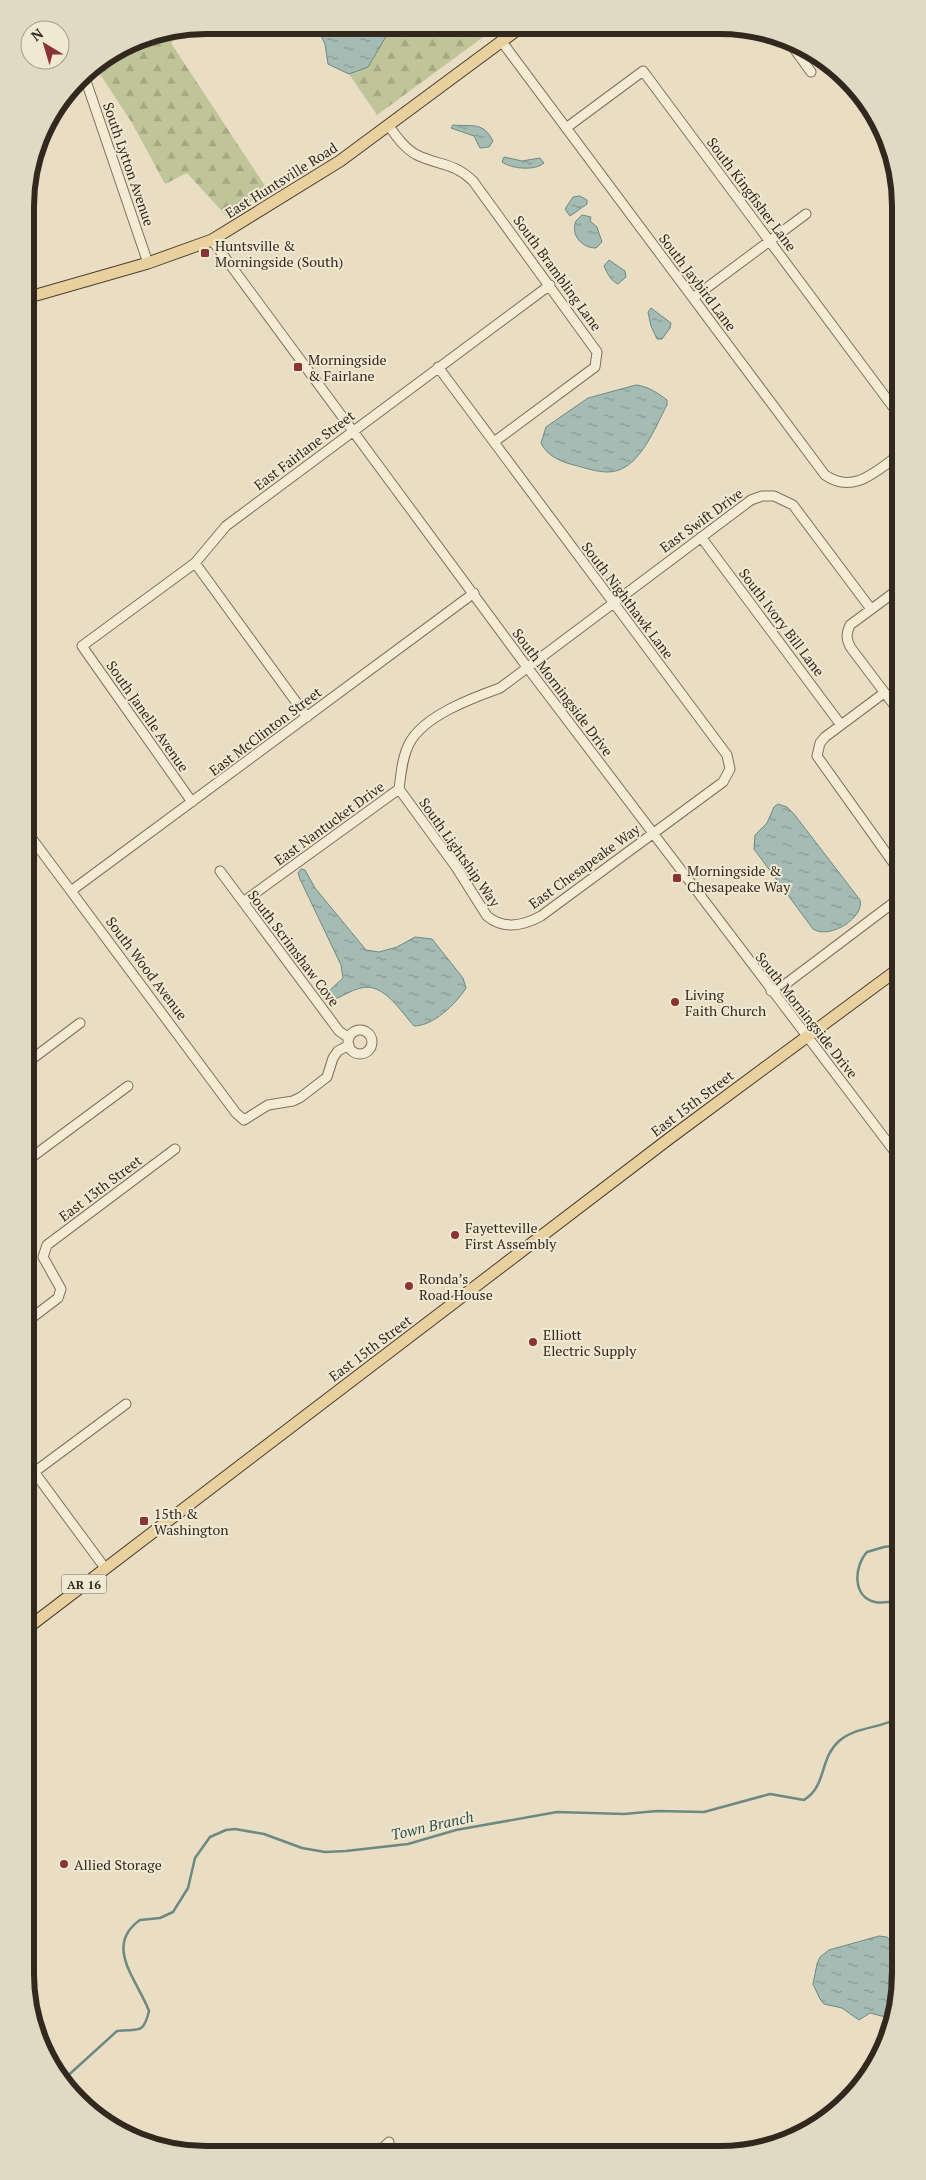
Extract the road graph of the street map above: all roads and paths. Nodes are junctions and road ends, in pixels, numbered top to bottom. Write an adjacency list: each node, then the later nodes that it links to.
1 (512, 34): 2 (main road, East Huntsville Road)
2 (502, 42): 6 (main road, East Huntsville Road); 7 (street, South Jaybird Lane)
3 (796, 51): 4 (street)
4 (811, 72)
5 (86, 82): 11 (street, South Lytton Avenue)
6 (389, 126): 9 (main road, East Huntsville Road); 12 (street, South Brambling Lane)
7 (566, 128): 10 (street, South Kingfisher Lane); 14 (street, South Jaybird Lane)
8 (806, 214): 10 (street)
9 (212, 240): 11 (main road, East Huntsville Road); 17 (street, South Morningside Drive)
10 (770, 241): 14 (street); 16 (street, South Kingfisher Lane)
11 (148, 263): 13 (main road, East Huntsville Road)
12 (550, 285): 15 (street, East Fairlane Street); 18 (street, South Brambling Lane)
13 (34, 294)
14 (693, 298): 19 (street, South Jaybird Lane)
15 (438, 367): 17 (street, East Fairlane Street); 18 (street, South Nighthawk Lane)
16 (892, 405)
17 (352, 431): 21 (street, East Fairlane Street); 22 (street, South Morningside Drive)
18 (494, 442): 24 (street, South Nighthawk Lane)
19 (892, 460)
20 (701, 537): 24 (street, East Swift Drive); 25 (street, East Swift Drive); 31 (street, South Ivory Bill Lane)
21 (195, 563): 26 (street, East Fairlane Street); 30 (street)
22 (474, 593): 27 (street, South Morningside Drive); 30 (street, East McClinton Street)
23 (892, 593): 25 (street)
24 (613, 602): 27 (street, East Swift Drive); 34 (street, South Nighthawk Lane)
25 (871, 609): 28 (street)
26 (82, 646): 33 (street, South Janelle Avenue)
27 (527, 667): 32 (street, East Nantucket Drive); 34 (street, South Morningside Drive)
28 (884, 693): 29 (street); 31 (street)
29 (892, 703)
30 (306, 717): 33 (street, East McClinton Street)
31 (842, 725): 36 (street)
32 (399, 789): 39 (street, East Nantucket Drive); 41 (street, South Lightship Way)
33 (192, 802): 38 (street, East McClinton Street)
34 (652, 834): 41 (street, East Chesapeake Way); 43 (street, South Morningside Drive)
35 (34, 841): 38 (street, South Wood Avenue)
36 (892, 861)
37 (220, 871): 39 (street, South Scrimshaw Cove)
38 (71, 891): 46 (street, South Wood Avenue)
39 (243, 902): 46 (street, South Scrimshaw Cove)
40 (892, 904): 43 (street)
41 (533, 921)
42 (892, 974): 45 (main road, East 15th Street / AR 16)
43 (771, 991): 45 (street, South Morningside Drive)
44 (80, 1024): 47 (street)
45 (806, 1036): 49 (street, South Morningside Drive); 56 (main road, East 15th Street / AR 16)
46 (349, 1042)
47 (34, 1058)
48 (128, 1086): 51 (street)
49 (892, 1148)
50 (175, 1149): 52 (street, East 13th Street)
51 (34, 1156)
52 (34, 1316)
53 (126, 1404): 54 (street)
54 (34, 1469)
55 (34, 1475): 56 (street)
56 (106, 1568): 57 (main road, East 15th Street / AR 16)
57 (34, 1623)
58 (389, 2142): 59 (street)
59 (385, 2146)

